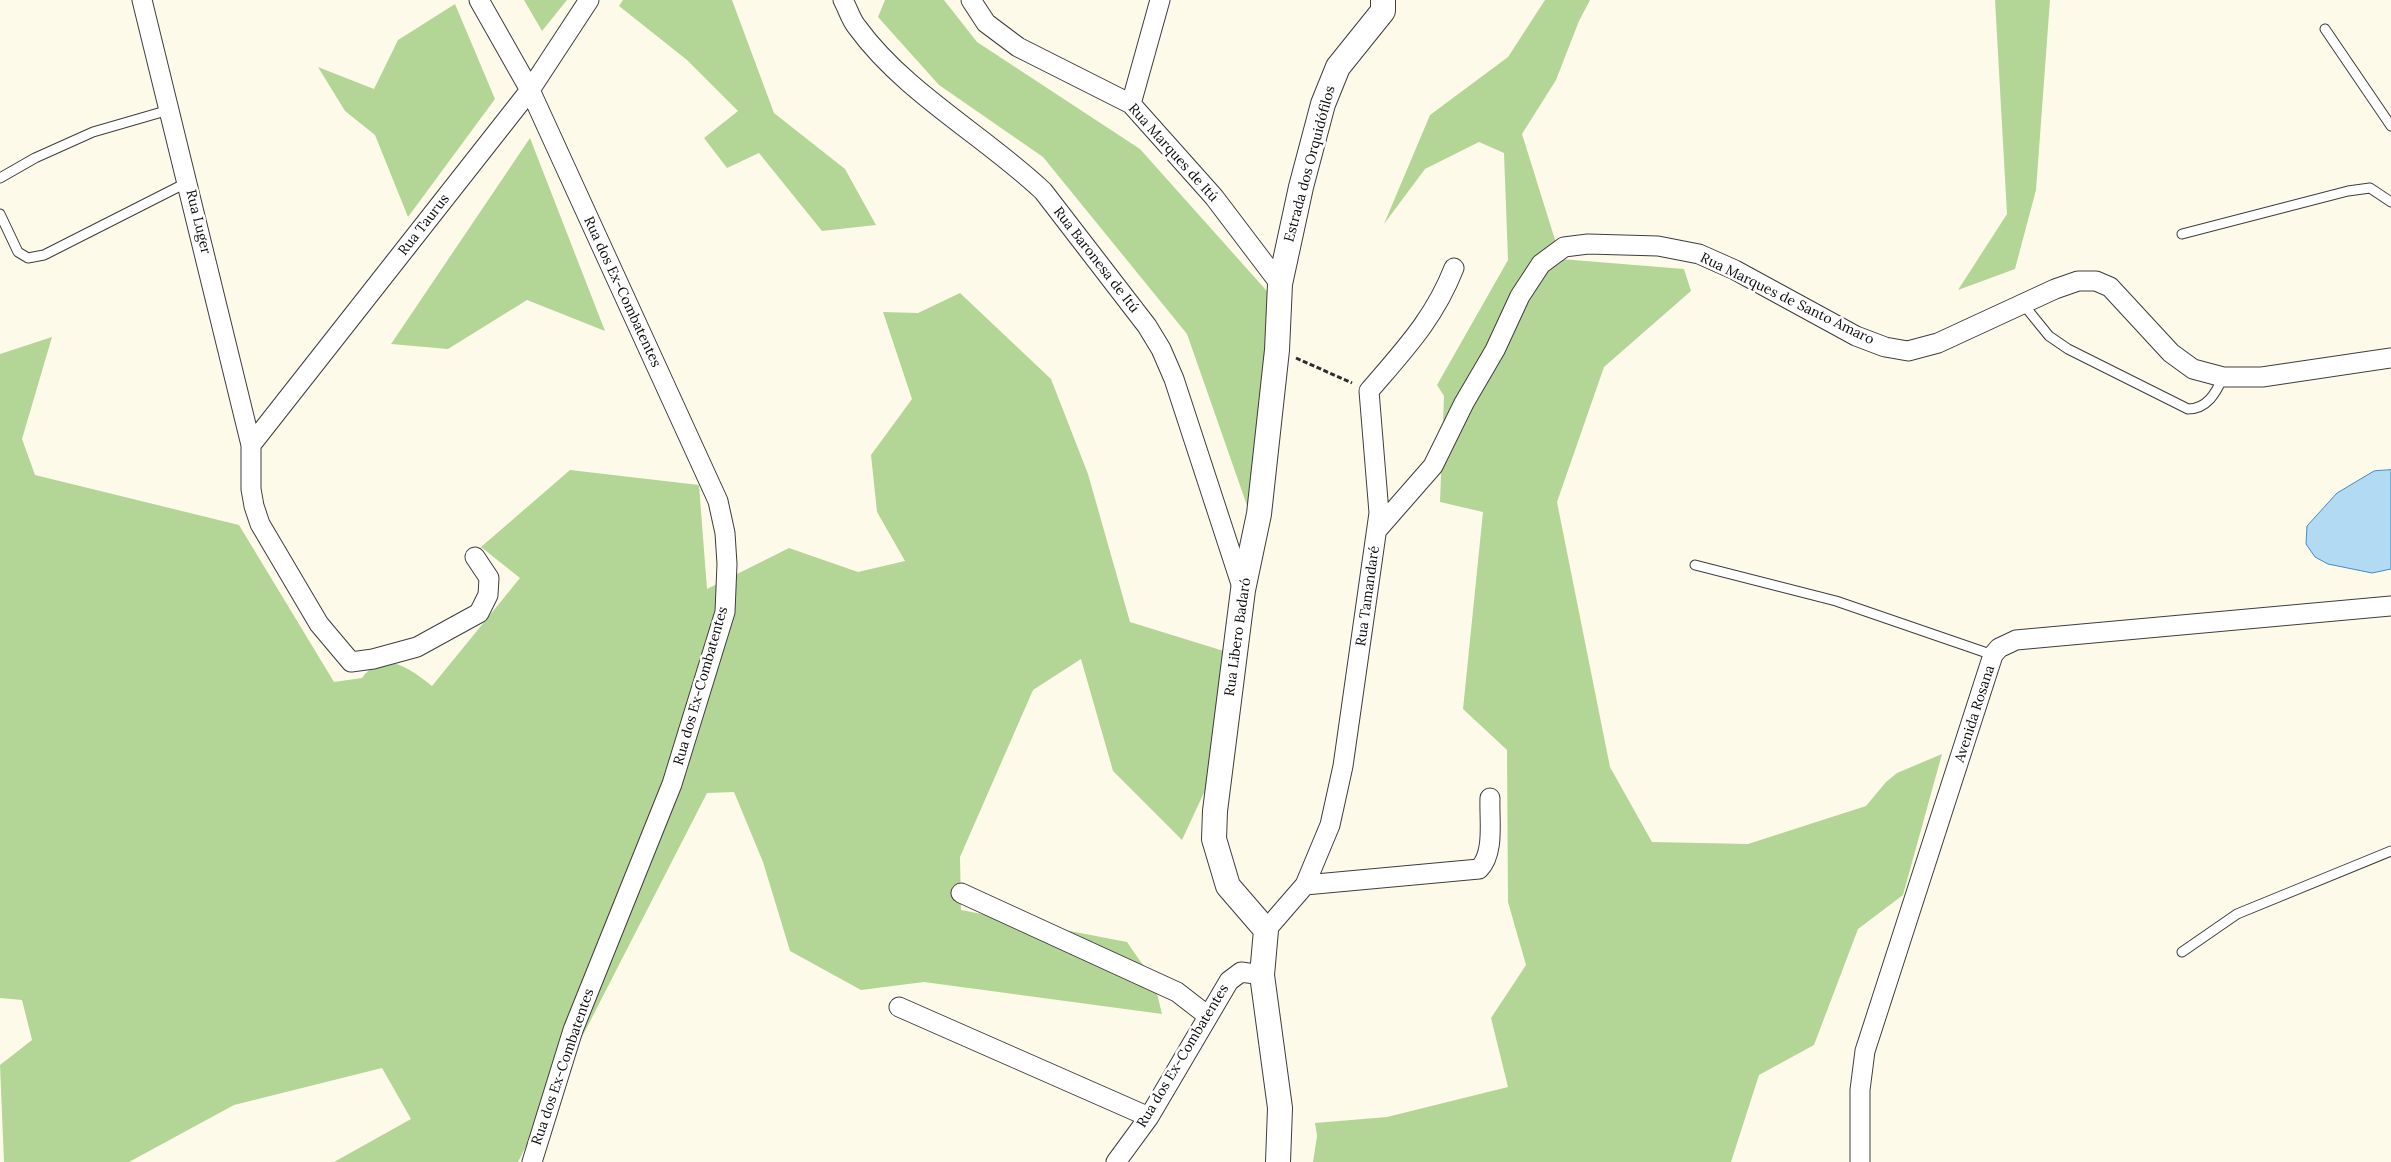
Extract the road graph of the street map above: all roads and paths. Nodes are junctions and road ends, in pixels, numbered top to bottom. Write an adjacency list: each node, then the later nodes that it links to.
1 (142, 0): 11 (street, Rua Luger)
2 (479, 0): 9 (street, Rua dos Ex-Combatentes)
3 (589, 0): 9 (street, Rua Taurus)
4 (843, 0): 29 (street, Rua Baronesa de Itú)
5 (970, 0): 10 (street, Rua Marques de Itú)
6 (1160, 0): 10 (street)
7 (1386, 4): 19 (street, Estrada dos Orquidófilos)
8 (2325, 29): 12 (lane)
9 (530, 90): 25 (street, Rua Taurus); 42 (street, Rua dos Ex-Combatentes)
10 (1131, 104): 19 (street, Rua Marques de Itú)
11 (169, 110): 13 (lane); 14 (street, Rua Luger)
12 (2391, 126)
13 (0, 178)
14 (188, 182): 16 (lane); 25 (street, Rua Luger)
15 (2391, 202): 17 (lane)
16 (0, 214)
17 (2182, 234)
18 (1454, 268): 24 (street)
19 (1280, 284): 21 (street, Rua Libero Badaró)
20 (2023, 304): 23 (street, Rua Marques de Santo Amaro); 23 (lane); 26 (street, Rua Marques de Santo Amaro)
21 (1277, 350): 24 (path); 29 (street, Rua Libero Badaró)
22 (2391, 358): 23 (street, Rua Marques de Santo Amaro)
23 (2222, 377)
24 (1369, 391): 26 (street, Rua Tamandaré)
25 (252, 445): 27 (street, Rua Luger)
26 (1377, 530): 34 (street, Rua Tamandaré)
27 (475, 557)
28 (1695, 565): 31 (lane)
29 (1243, 590): 36 (street, Rua Libero Badaró)
30 (2391, 606): 31 (street, Avenida Rosana)
31 (1994, 655): 45 (street, Avenida Rosana)
32 (1490, 798): 34 (street)
33 (2391, 851): 37 (lane)
34 (1305, 885): 36 (street, Rua Tamandaré)
35 (961, 893): 40 (street)
36 (1266, 930): 38 (street)
37 (2182, 952)
38 (1262, 975): 40 (street, Rua dos Ex-Combatentes); 44 (street)
39 (899, 1007): 41 (street)
40 (1208, 1016): 41 (street, Rua dos Ex-Combatentes)
41 (1149, 1117): 43 (street, Rua dos Ex-Combatentes)
42 (532, 1162)
43 (1116, 1162)
44 (1278, 1162)
45 (1860, 1162)

